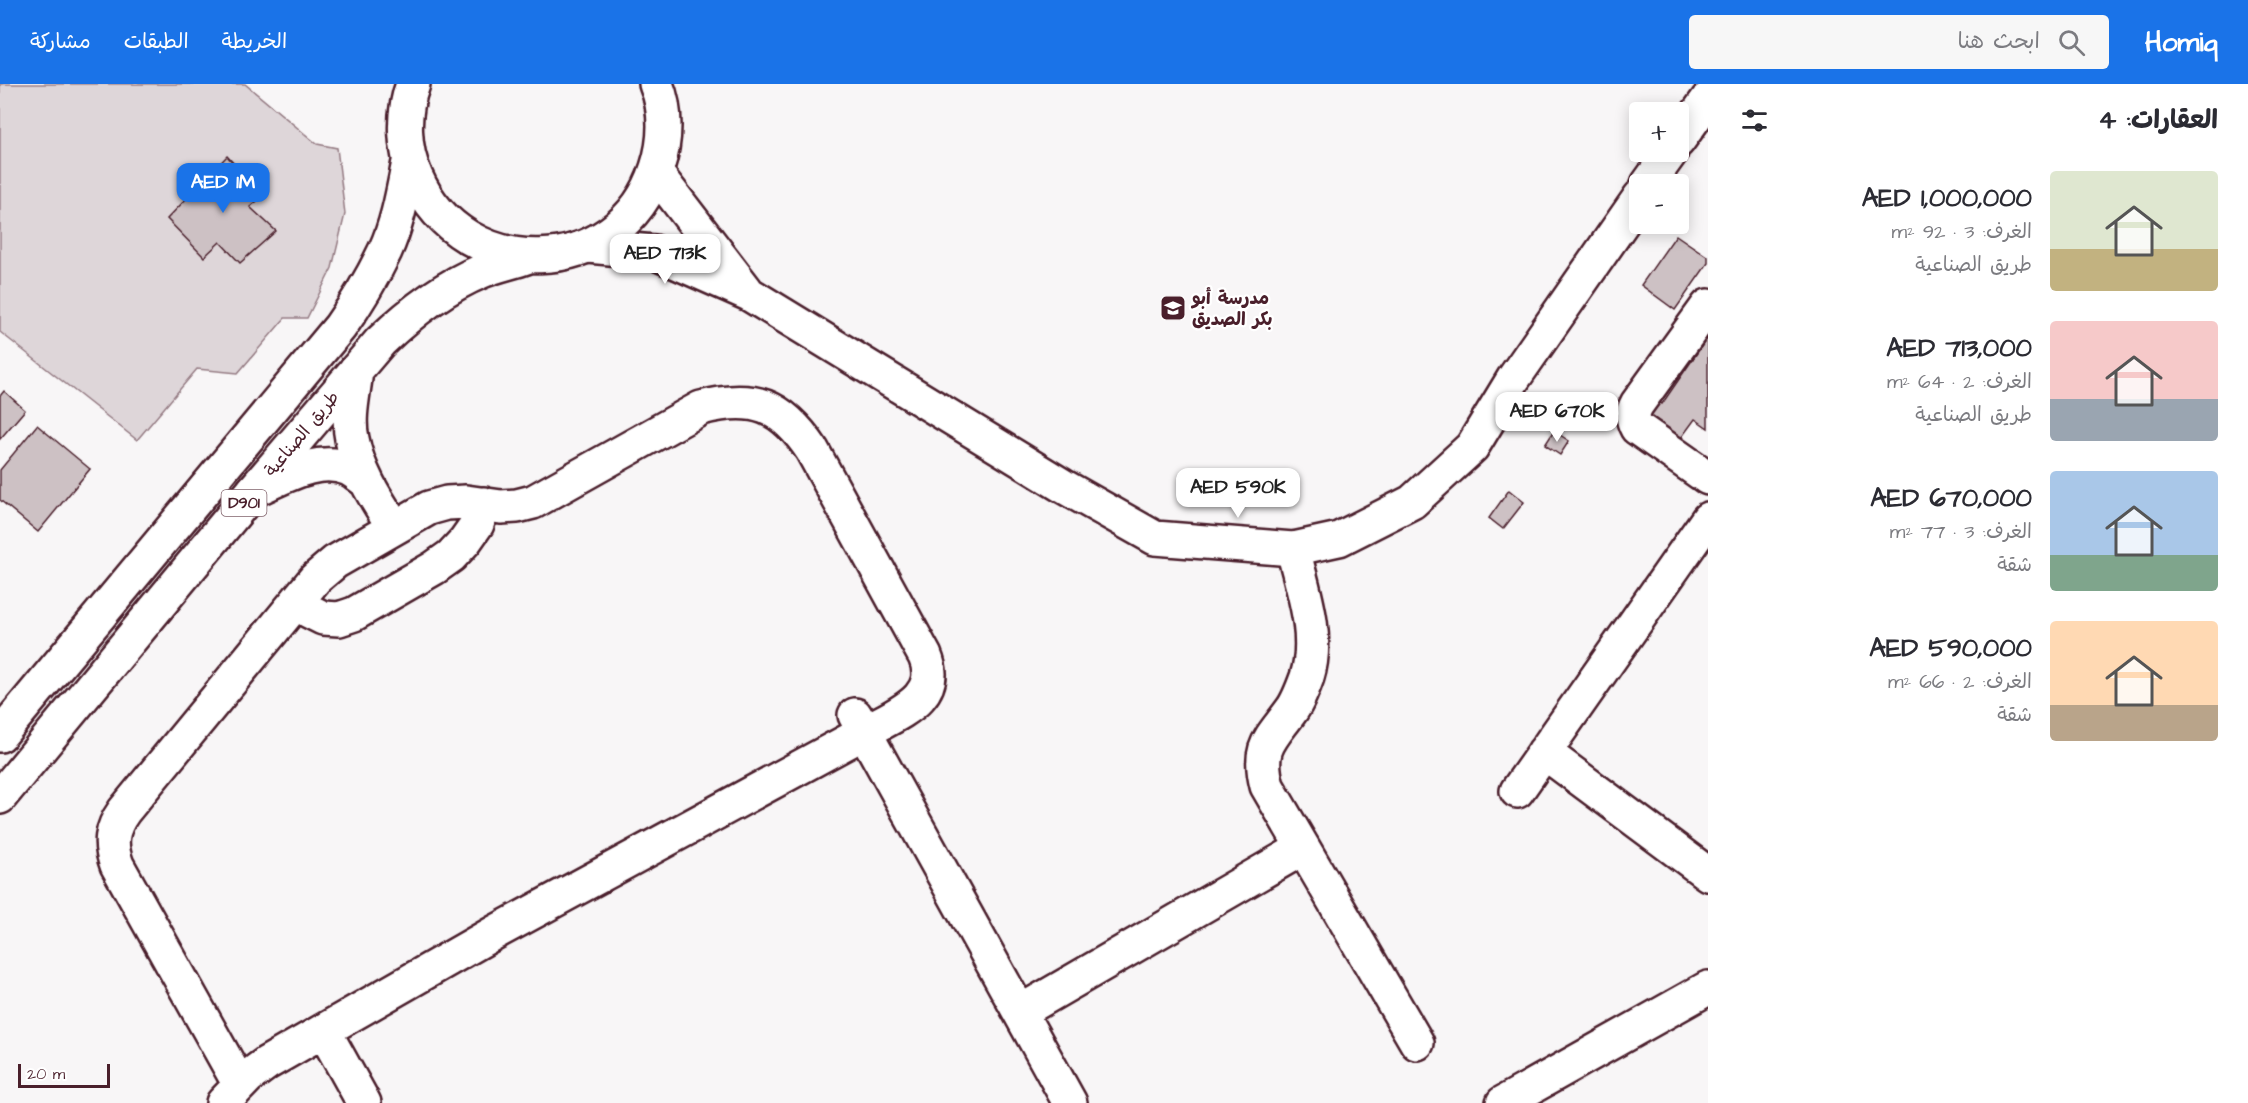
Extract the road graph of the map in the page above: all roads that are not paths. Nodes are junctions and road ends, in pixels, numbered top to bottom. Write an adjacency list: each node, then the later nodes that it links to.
1 (659, 87): 6 (main road, D901)
2 (408, 89): 5 (main road, D901)
3 (1708, 99): 4 (main road)
4 (1689, 126)
5 (409, 162): 9 (main road, D901); 22 (main road, D901)
6 (656, 173): 8 (main road, D901); 10 (main road)
7 (1629, 213): 19 (main road)
8 (588, 246): 9 (main road, D901); 10 (main road)
9 (526, 257): 12 (main road, طريق الصناعية / D901)
10 (749, 294): 19 (main road)
11 (1708, 306): 13 (main road)
12 (356, 370): 14 (main road); 15 (main road, طريق الصناعية / D901)
13 (1708, 478)
14 (365, 480): 15 (main road); 18 (main road)
15 (254, 490): 25 (main road, طريق الصناعية / D901)
16 (484, 504): 18 (main road); 20 (main road); 21 (main road)
17 (1708, 519): 23 (main road)
18 (394, 527): 20 (main road)
19 (1293, 549): 26 (main road)
20 (299, 599): 32 (main road)
21 (860, 724): 29 (main road); 30 (main road)
22 (0, 735)
23 (1544, 752): 24 (main road); 27 (main road)
24 (1517, 791)
25 (0, 797)
26 (1303, 848): 29 (main road); 31 (main road)
27 (1708, 874)
28 (1708, 988): 35 (main road)
29 (1020, 1012): 34 (main road)
30 (324, 1031): 32 (main road); 33 (main road)
31 (1417, 1043)
32 (232, 1094)
33 (364, 1103)
34 (1070, 1103)
35 (1503, 1103)

